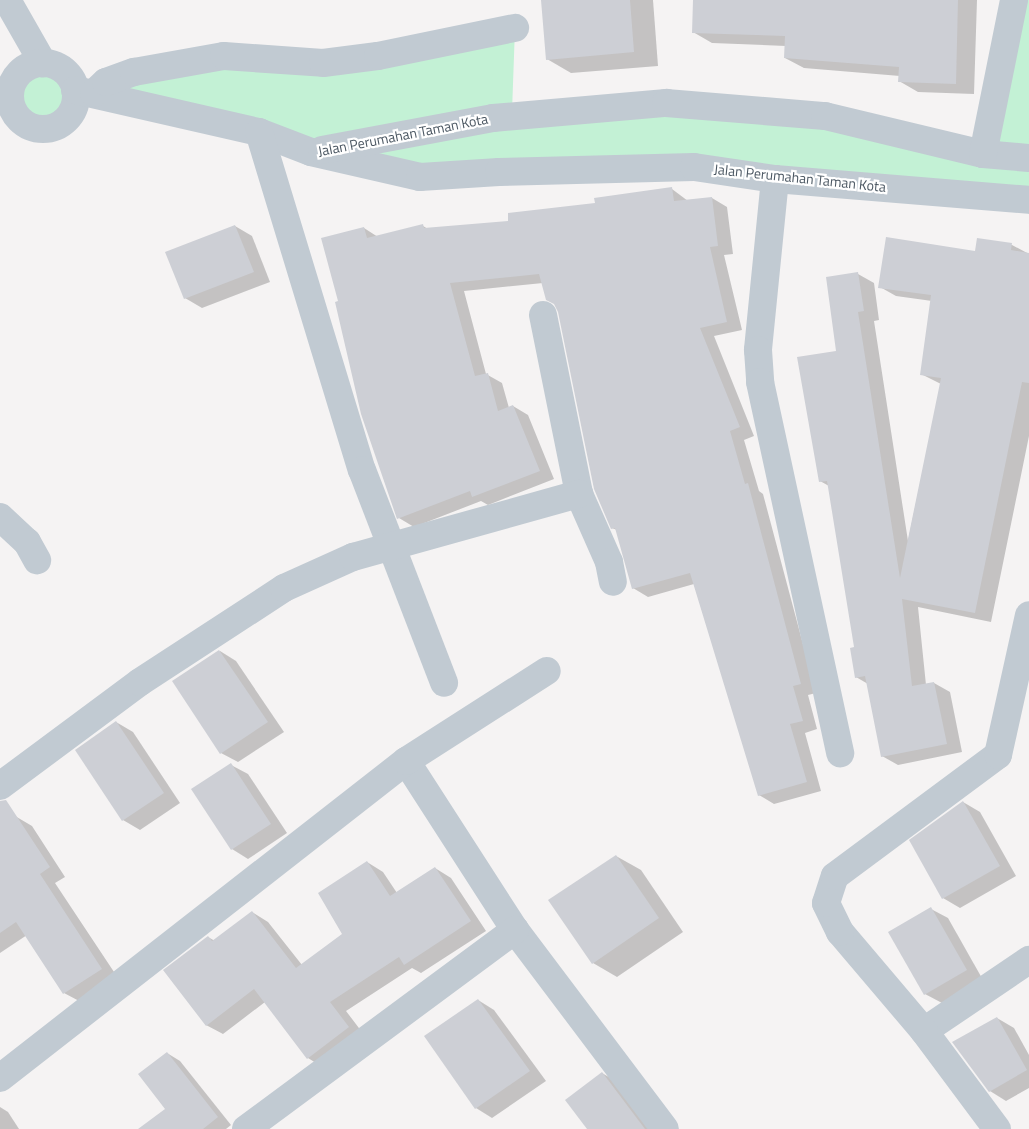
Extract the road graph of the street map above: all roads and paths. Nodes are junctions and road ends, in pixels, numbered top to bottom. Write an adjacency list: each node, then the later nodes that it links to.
1 (7, 0): 4 (street)
2 (1014, 0): 9 (street)
3 (515, 28): 5 (street)
4 (43, 63): 5 (street); 6 (street)
5 (84, 92): 6 (street); 7 (street)
6 (6, 96)
7 (259, 132): 8 (street); 16 (street)
8 (311, 152): 9 (street, Jalan Perumahan Taman Kota); 11 (street, Jalan Perumahan Taman Kota)
9 (983, 154): 10 (street, Jalan Perumahan Taman Kota)
10 (1029, 158)
11 (774, 178): 12 (street, Jalan Perumahan Taman Kota); 22 (street)
12 (1029, 200)
13 (542, 315): 14 (street)
14 (579, 494): 16 (street); 18 (street)
15 (0, 517): 17 (street)
16 (391, 545): 21 (street); 24 (street)
17 (37, 560)
18 (613, 582)
19 (1029, 615): 27 (street)
20 (547, 671): 23 (street)
21 (444, 683)
22 (840, 753)
23 (406, 761): 25 (street); 28 (street)
24 (0, 786)
25 (515, 930): 29 (street); 30 (street)
26 (1029, 960): 27 (street)
27 (924, 1031): 31 (street)
28 (0, 1078)
29 (246, 1129)
30 (666, 1129)
31 (997, 1129)

